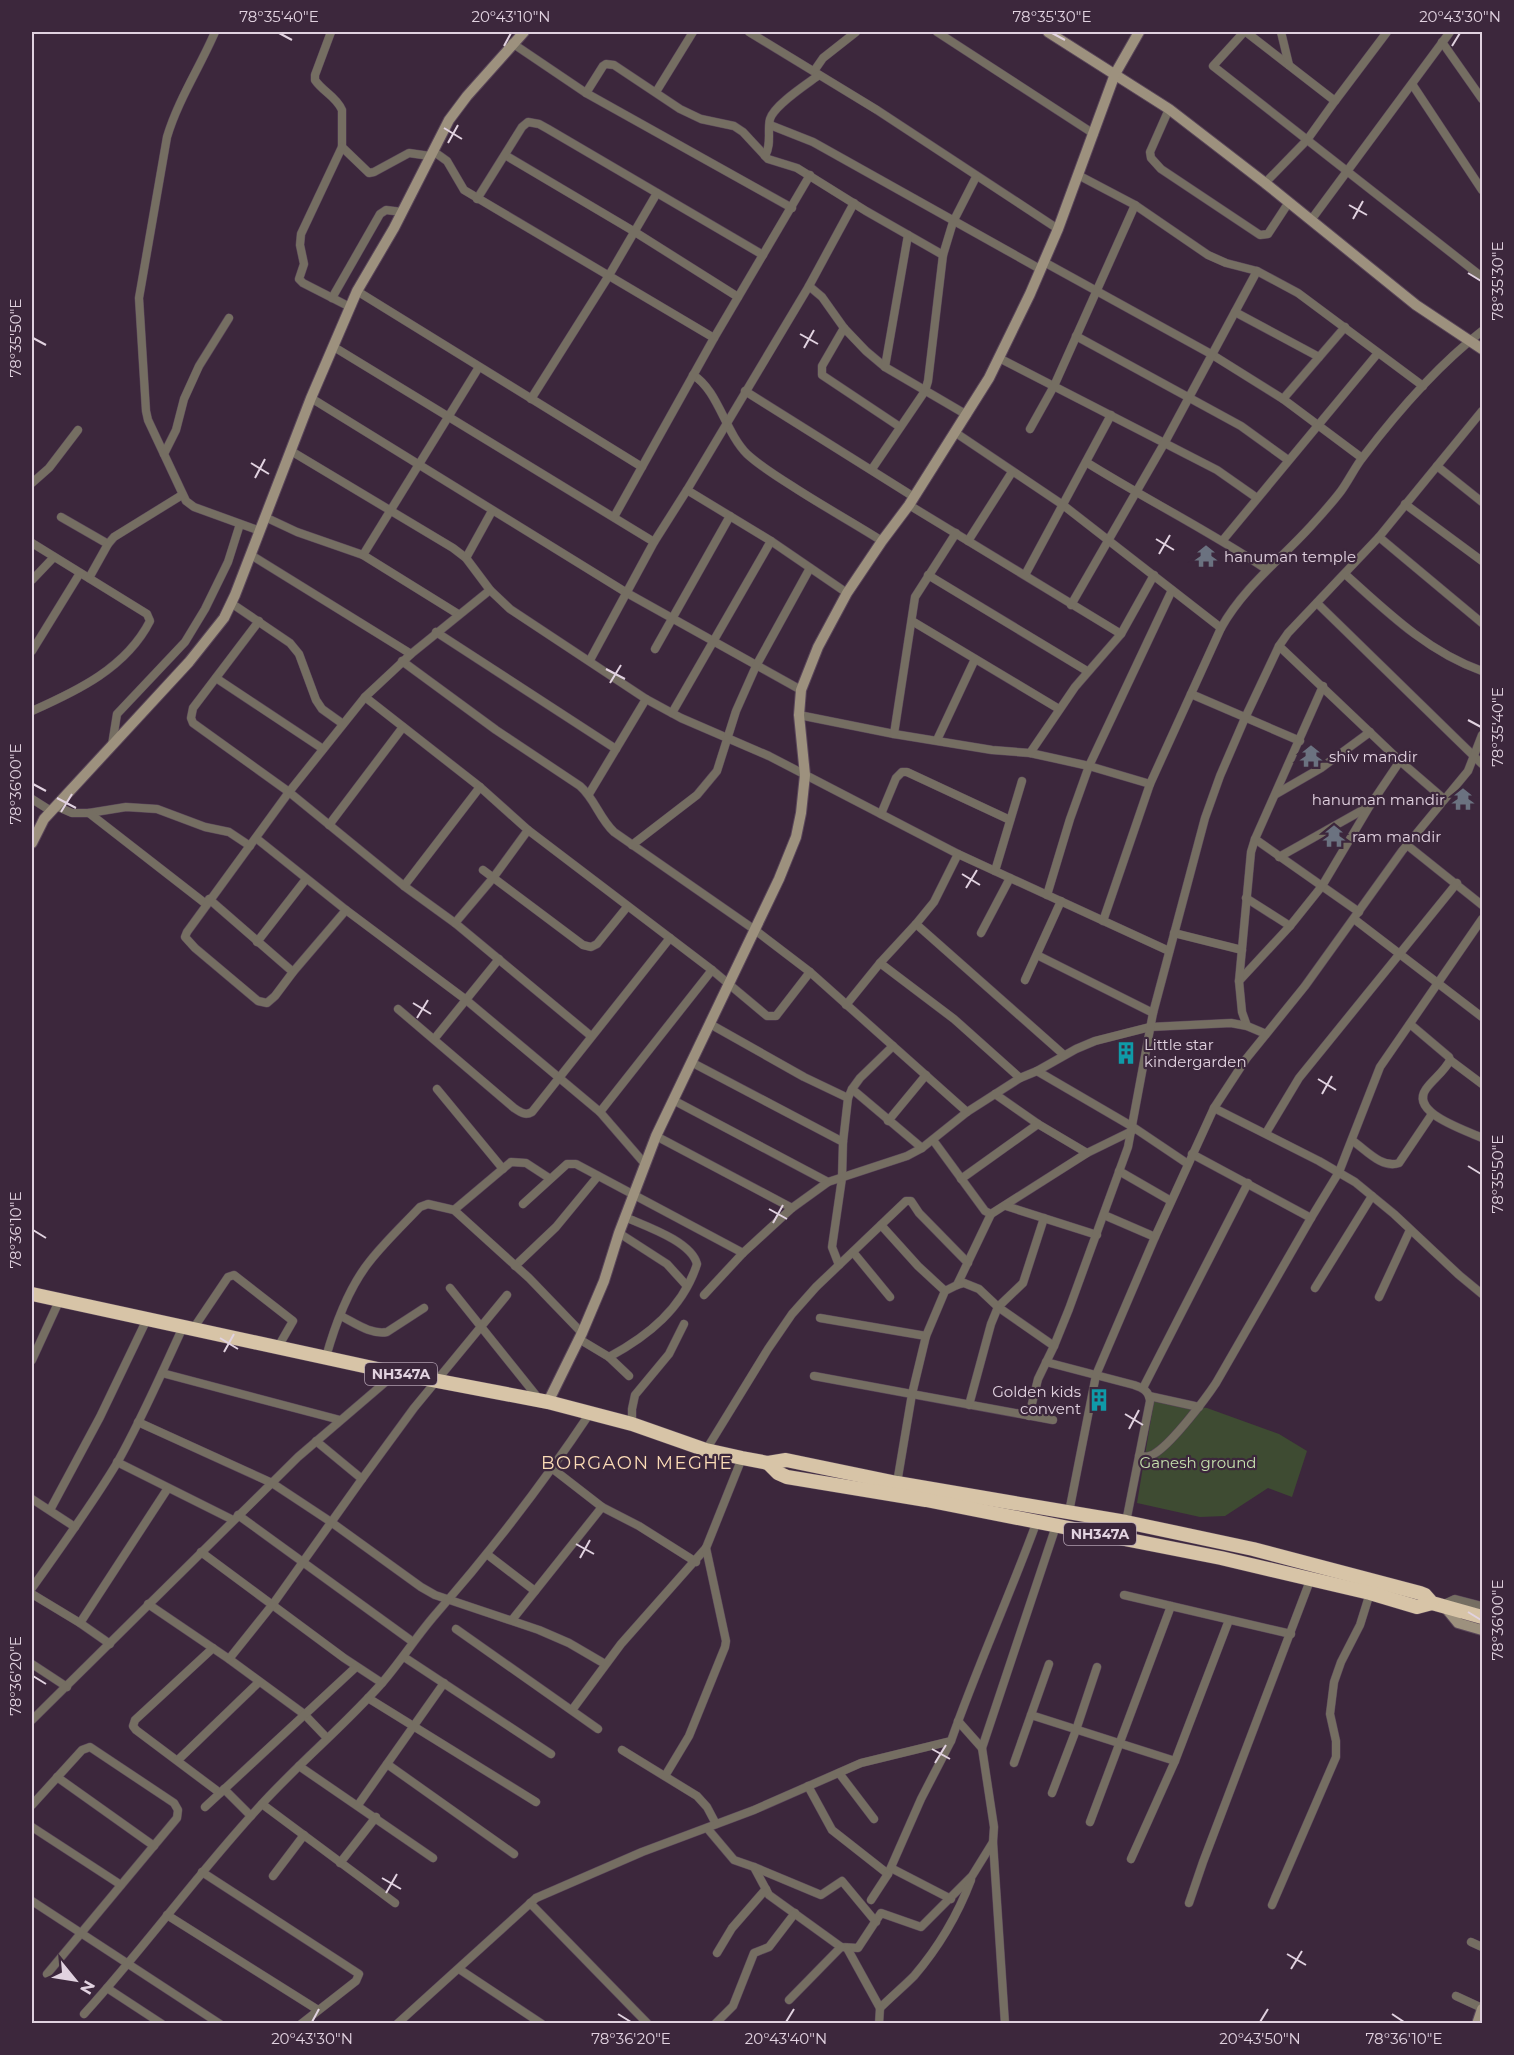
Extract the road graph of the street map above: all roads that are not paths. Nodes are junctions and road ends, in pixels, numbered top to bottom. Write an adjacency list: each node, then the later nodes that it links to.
1 (215, 32): 99 (street)
2 (332, 32): 28 (street)
3 (524, 32): 15 (street)
4 (693, 32): 20 (street)
5 (748, 32): 17 (street)
6 (855, 32): 17 (street)
7 (937, 32): 26 (street)
8 (1048, 32): 18 (street)
9 (1138, 32): 18 (street)
10 (1245, 32): 16 (street); 27 (street)
11 (1281, 32): 16 (street)
12 (1387, 32): 23 (street)
13 (1450, 32): 14 (street)
14 (1442, 42): 19 (street); 22 (street)
15 (512, 43): 21 (street); 29 (street)
16 (1288, 65): 23 (street)
17 (817, 73): 25 (street); 35 (street)
18 (1115, 74): 24 (street); 26 (street)
19 (1412, 84): 32 (street); 37 (street)
20 (656, 92): 21 (street); 31 (street)
21 (586, 93): 43 (street)
22 (1482, 99)
23 (1335, 101): 27 (street)
24 (1169, 109): 36 (street); 40 (street)
25 (770, 125): 31 (street); 46 (street)
26 (1094, 134): 34 (street)
27 (1307, 140): 32 (street); 36 (street)
28 (342, 147): 29 (street); 60 (street)
29 (431, 153): 39 (street); 44 (street)
30 (505, 155): 38 (street); 39 (street); 48 (street)
31 (765, 156): 33 (street)
32 (1347, 172): 45 (street); 55 (street)
33 (810, 175): 41 (street); 43 (street)
34 (1078, 175): 42 (street); 47 (street)
35 (976, 177): 46 (street); 47 (street)
36 (1265, 183): 40 (street)
37 (1482, 190)
38 (657, 193): 48 (street); 50 (street)
39 (477, 199): 54 (street)
40 (1289, 202): 45 (street)
41 (854, 203): 49 (street); 56 (street)
42 (1135, 205): 53 (street); 58 (street)
43 (792, 208): 50 (street)
44 (402, 212): 57 (street); 60 (street)
45 (1311, 220): 69 (street)
46 (953, 222): 51 (street); 52 (street)
47 (1058, 229): 52 (street)
48 (635, 232): 54 (street); 59 (street)
49 (908, 235): 51 (street); 77 (street)
50 (763, 255): 59 (street)
51 (943, 255): 82 (street)
52 (1042, 265): 58 (street); 75 (street)
53 (1257, 271): 62 (street); 64 (street)
54 (608, 277): 68 (street); 85 (street)
55 (1482, 277)
56 (809, 286): 65 (street); 81 (street)
57 (357, 291): 61 (street); 76 (street)
58 (1097, 291): 67 (street); 73 (street)
59 (738, 297): 68 (street)
60 (332, 298): 61 (street)
61 (350, 307): 70 (street)
62 (1235, 312): 73 (street); 74 (street)
63 (229, 318): 99 (street)
64 (1345, 327): 72 (street); 74 (street)
65 (844, 328): 77 (street); 93 (street)
66 (1482, 331): 69 (street)
67 (1076, 336): 79 (street); 83 (street)
68 (714, 338): 78 (street)
69 (1468, 342): 71 (street); 80 (street)
70 (334, 348): 84 (street); 88 (street)
71 (1482, 349)
72 (1378, 353): 80 (street); 92 (street)
73 (1211, 354): 83 (street); 86 (street)
74 (1319, 357): 86 (street)
75 (999, 358): 79 (street); 89 (street)
76 (479, 367): 85 (street); 88 (street)
77 (885, 367): 82 (street)
78 (693, 375): 91 (street); 105 (street)
79 (1054, 386): 90 (street); 94 (street)
80 (1423, 386): 100 (street)
81 (745, 391): 91 (street); 106 (street)
82 (925, 391): 89 (street); 93 (street)
83 (1189, 396): 97 (street); 101 (street)
84 (311, 398): 98 (street); 103 (street)
85 (531, 399): 105 (street)
86 (1283, 399): 92 (street)
87 (1482, 411): 104 (street)
88 (447, 415): 103 (street); 122 (street)
89 (967, 415): 96 (street)
90 (1111, 415): 97 (street); 102 (street)
91 (726, 425): 109 (street); 130 (street)
92 (1318, 426): 100 (street); 101 (street)
93 (900, 427): 106 (street)
94 (1030, 429)
95 (78, 430): 108 (street)
96 (956, 433): 107 (street); 113 (street)
97 (1165, 442): 110 (street); 112 (street)
98 (291, 451): 117 (street); 121 (street)
99 (164, 454): 111 (street)
100 (1362, 458): 141 (street)
101 (1288, 460): 112 (street)
102 (1086, 462): 110 (street); 116 (street)
103 (417, 464): 117 (street); 118 (street)
104 (1437, 466): 114 (street); 115 (street)
105 (642, 467): 122 (street)
106 (873, 469): 113 (street)
107 (1012, 472): 116 (street); 131 (street)
108 (32, 483)
109 (687, 490): 119 (street); 132 (street)
110 (1137, 494): 127 (street); 128 (street)
111 (182, 495): 123 (street); 134 (street)
112 (1257, 498): 128 (street)
113 (912, 501): 125 (street); 130 (street)
114 (1482, 502)
115 (1405, 504): 126 (street); 139 (street)
116 (1063, 505): 127 (street); 145 (street)
117 (390, 509): 136 (street); 138 (street)
118 (492, 511): 138 (street); 151 (street)
119 (730, 516): 129 (street); 157 (street)
120 (61, 517): 134 (street)
121 (265, 517): 124 (street); 136 (street)
122 (614, 517): 132 (street)
123 (240, 524): 124 (street); 195 (street)
124 (260, 531): 135 (street)
125 (956, 533): 131 (street); 144 (street)
126 (1379, 537): 143 (street); 160 (street)
127 (1109, 539): 146 (street); 155 (street)
128 (1223, 540): 141 (street)
129 (771, 541): 140 (street); 165 (street)
130 (882, 541): 152 (street)
131 (968, 541): 145 (street)
132 (654, 542): 151 (street)
133 (32, 543): 137 (street)
134 (108, 544): 147 (street)
135 (251, 555): 153 (street); 169 (street)
136 (363, 555): 156 (street)
137 (54, 557): 142 (street); 148 (street)
138 (466, 558): 149 (street)
139 (1482, 561)
140 (810, 568): 152 (street); 173 (street)
141 (1266, 569): 161 (street)
142 (80, 573): 147 (street); 164 (street)
143 (1345, 574): 154 (street); 175 (street)
144 (928, 575): 159 (street); 174 (street)
145 (1025, 575): 155 (street)
146 (1154, 575): 150 (street); 163 (street)
147 (89, 578): 183 (street)
148 (32, 580)
149 (490, 590): 156 (street); 171 (street)
150 (1172, 590): 161 (street); 202 (street)
151 (627, 593): 157 (street); 171 (street)
152 (847, 593): 178 (street)
153 (231, 603): 158 (street); 195 (street)
154 (1317, 603): 166 (street); 199 (street)
155 (1071, 605): 163 (street)
156 (458, 614): 162 (street)
157 (672, 618): 165 (street); 167 (street)
158 (259, 621): 176 (street); 187 (street)
159 (912, 621): 170 (street); 190 (street)
160 (1482, 623)
161 (1221, 628): 179 (street)
162 (436, 632): 169 (street); 197 (street)
163 (1121, 634): 174 (street)
164 (34, 640): 168 (street)
165 (714, 642): 173 (street); 184 (street)
166 (1279, 646): 177 (street); 186 (street)
167 (655, 649)
168 (32, 651)
169 (411, 654): 172 (street)
170 (975, 659): 182 (street); 193 (street)
171 (590, 660): 181 (street)
172 (402, 661): 180 (street); 208 (street)
173 (756, 666): 178 (street); 192 (street)
174 (1087, 671): 182 (street)
175 (1482, 671)
176 (216, 678): 196 (street); 207 (street)
177 (1323, 686): 189 (street); 194 (street)
178 (801, 690): 185 (street)
179 (1191, 694): 186 (street); 205 (street)
180 (365, 697): 187 (street); 188 (street)
181 (646, 699): 184 (street); 197 (street)
182 (1059, 709): 198 (street)
183 (32, 711)
184 (672, 714): 192 (street)
185 (799, 715): 190 (street); 203 (street)
186 (1245, 718): 194 (street); 250 (street)
187 (343, 724): 196 (street)
188 (403, 727): 206 (street); 217 (street)
189 (1370, 732): 200 (street); 209 (street)
190 (894, 734): 193 (street)
191 (1482, 735): 199 (street)
192 (726, 738): 203 (street); 222 (street)
193 (937, 740): 198 (street)
194 (1300, 741): 209 (street)
195 (112, 745): 213 (street)
196 (323, 749): 207 (street)
197 (616, 749): 208 (street)
198 (1030, 753): 202 (street)
199 (1474, 756): 201 (street); 211 (street)
200 (1400, 761): 211 (street); 212 (street)
201 (1482, 764)
202 (1089, 766): 205 (street); 235 (street)
203 (805, 775): 215 (street); 248 (street)
204 (1022, 781): 216 (street)
205 (1150, 784): 244 (street)
206 (480, 787): 218 (street); 233 (street)
207 (289, 792): 217 (street); 219 (street)
208 (589, 794): 222 (street)
209 (1276, 794): 220 (street)
210 (32, 799): 213 (street)
211 (1444, 799): 223 (street)
212 (1370, 807): 226 (street); 234 (street)
213 (53, 809): 214 (street); 221 (street)
214 (89, 813): 224 (street); 237 (street)
215 (881, 814): 216 (street); 225 (street)
216 (1010, 820): 228 (street)
217 (329, 825): 233 (street)
218 (528, 830): 229 (street); 240 (street)
219 (256, 838): 224 (street); 231 (street)
220 (1255, 839): 226 (street); 236 (street)
221 (32, 843)
222 (632, 845): 248 (street)
223 (1407, 845): 232 (street); 242 (street)
224 (250, 846): 237 (street)
225 (958, 854): 228 (street); 246 (street)
226 (1279, 857): 234 (street)
227 (483, 870): 229 (street)
228 (995, 871): 230 (street)
229 (493, 878): 240 (street); 245 (street)
230 (1011, 878): 235 (street); 249 (street)
231 (306, 879): 241 (street); 252 (street)
232 (1457, 883): 239 (street); 256 (street)
233 (404, 886): 245 (street)
234 (1322, 886): 242 (street); 247 (street)
235 (1047, 895): 238 (street)
236 (1246, 898): 247 (street); 253 (street)
237 (207, 902): 252 (street); 260 (street)
238 (1060, 902): 244 (street); 255 (street)
239 (1482, 904)
240 (627, 907): 251 (street)
241 (346, 910): 260 (street); 266 (street)
242 (1357, 915): 256 (street); 275 (street)
243 (1482, 920): 264 (street)
244 (1103, 921): 254 (street)
245 (455, 923): 257 (street)
246 (916, 924): 258 (street); 279 (street)
247 (1290, 926): 263 (street)
248 (755, 930): 261 (street); 265 (street)
249 (981, 933)
250 (1174, 933): 253 (street); 254 (street)
251 (670, 938): 259 (street); 276 (street)
252 (257, 942): 260 (street)
253 (1242, 950): 263 (street)
254 (1169, 951): 269 (street)
255 (1037, 955): 262 (street); 269 (street)
256 (1400, 955): 264 (street); 299 (street)
257 (499, 959): 266 (street); 276 (street)
258 (880, 963): 267 (street); 285 (street)
259 (712, 970): 265 (street); 293 (street)
260 (293, 972)
261 (810, 972): 265 (street); 267 (street)
262 (1026, 980)
263 (1239, 981): 273 (street)
264 (1438, 984): 270 (street); 272 (street)
265 (730, 985): 271 (street)
266 (465, 999): 277 (street); 284 (street)
267 (846, 1005): 278 (street)
268 (398, 1009): 277 (street)
269 (1153, 1013): 274 (street)
270 (1482, 1017)
271 (710, 1024): 281 (street); 290 (street)
272 (1410, 1024): 280 (street); 303 (street)
273 (1247, 1026): 274 (street); 275 (street)
274 (1150, 1027): 279 (street); 298 (street)
275 (1266, 1034): 292 (street)
276 (591, 1036): 284 (street)
277 (435, 1038): 284 (street)
278 (893, 1046): 283 (street); 288 (street)
279 (1064, 1055): 282 (street)
280 (1450, 1060): 286 (street); 295 (street)
281 (691, 1062): 291 (street); 304 (street)
282 (1037, 1071): 285 (street); 298 (street)
283 (926, 1074): 294 (street); 296 (street)
284 (558, 1078): 293 (street)
285 (1020, 1078): 289 (street)
286 (1482, 1084)
287 (437, 1089): 310 (street)
288 (852, 1089): 290 (street); 296 (street)
289 (995, 1094): 294 (street); 297 (street)
290 (848, 1098): 304 (street)
291 (673, 1100): 300 (street); 317 (street)
292 (1214, 1108): 299 (street); 307 (street)
293 (600, 1112): 308 (street)
294 (967, 1112): 302 (street)
295 (1432, 1114): 301 (street); 303 (street)
296 (888, 1120): 305 (street)
297 (1038, 1124): 306 (street); 316 (street)
298 (1133, 1129): 306 (street); 309 (street); 311 (street)
299 (1266, 1133): 312 (street)
300 (656, 1136): 308 (street); 324 (street)
301 (1482, 1138)
302 (933, 1140): 305 (street); 316 (street)
303 (1353, 1141): 312 (street)
304 (843, 1142): 315 (street)
305 (922, 1148): 315 (street)
306 (1087, 1153): 323 (street)
307 (1192, 1154): 309 (street); 318 (street)
308 (645, 1164): 319 (street)
309 (1188, 1164): 321 (street)
310 (503, 1168): 314 (street); 325 (street)
311 (1119, 1172): 321 (street); 327 (street)
312 (1339, 1172): 320 (street); 330 (street)
313 (598, 1176): 314 (street); 319 (street); 340 (street)
314 (549, 1178): 322 (street)
315 (842, 1178): 317 (street); 339 (street)
316 (962, 1179): 326 (street)
317 (828, 1182): 324 (street)
318 (1248, 1183): 330 (street); 375 (street)
319 (633, 1194): 328 (street); 337 (street)
320 (1372, 1196): 332 (street); 344 (street)
321 (1171, 1201): 335 (street)
322 (523, 1204)
323 (1006, 1206): 326 (street); 329 (street)
324 (792, 1208): 337 (street)
325 (454, 1210): 340 (street); 355 (street)
326 (991, 1214): 338 (street)
327 (1104, 1215): 334 (street); 335 (street)
328 (625, 1217): 333 (street); 342 (street)
329 (1044, 1218): 334 (street); 353 (street)
330 (1311, 1218): 380 (street)
331 (881, 1225): 336 (street); 338 (street); 345 (street)
332 (1410, 1230): 347 (street); 351 (street)
333 (619, 1233): 342 (street); 361 (street)
334 (1097, 1235): 363 (street)
335 (1155, 1237): 371 (street)
336 (853, 1252): 339 (street); 350 (street)
337 (743, 1253): 349 (street)
338 (968, 1263): 341 (street)
339 (839, 1265): 388 (street)
340 (515, 1266): 361 (street)
341 (957, 1284): 345 (street); 353 (street)
342 (687, 1286): 365 (street)
343 (450, 1288): 359 (street)
344 (1315, 1288)
345 (945, 1291): 362 (street)
346 (32, 1294): 352 (highway, NH347A)
347 (1482, 1294)
348 (507, 1295): 359 (street)
349 (704, 1295)
350 (890, 1297)
351 (1379, 1297)
352 (60, 1299): 357 (highway, NH347A); 367 (street)
353 (998, 1307): 363 (street); 379 (street)
354 (424, 1308): 355 (street)
355 (341, 1316): 366 (street)
356 (820, 1318): 362 (street)
357 (147, 1319): 360 (highway, NH347A); 400 (street)
358 (684, 1324): 386 (street)
359 (482, 1326): 374 (street); 378 (street)
360 (188, 1328): 364 (highway, NH347A); 364 (street); 369 (street)
361 (580, 1336): 365 (street); 378 (street)
362 (926, 1336): 376 (street)
363 (1054, 1346): 368 (street)
364 (278, 1347): 366 (highway, NH347A)
365 (609, 1357): 372 (street)
366 (326, 1358): 370 (highway, NH347A)
367 (32, 1360)
368 (1046, 1362): 371 (street); 382 (street)
369 (162, 1373): 383 (street); 385 (street)
370 (396, 1373): 374 (highway, NH347A); 383 (street)
371 (1096, 1375): 375 (street); 401 (street)
372 (629, 1376)
373 (814, 1376): 376 (street)
374 (436, 1380): 378 (highway, NH347A); 394 (street)
375 (1143, 1388): 377 (street)
376 (912, 1394): 379 (street); 396 (street)
377 (1149, 1396): 380 (street); 389 (street)
378 (544, 1401): 381 (highway, NH347A)
379 (969, 1405): 382 (street)
380 (1198, 1407): 389 (street)
381 (590, 1413): 386 (highway, NH347A); 393 (street)
382 (1029, 1416): 384 (street)
383 (340, 1420): 387 (street)
384 (1053, 1420)
385 (138, 1422): 391 (street); 395 (street)
386 (632, 1424): 388 (highway, NH347A)
387 (316, 1442): 394 (street); 395 (street)
388 (706, 1450): 390 (highway, NH347A)
389 (1139, 1456): 405 (street)
390 (742, 1458): 392 (highway, NH347A); 408 (street)
391 (117, 1462): 397 (street); 407 (street)
392 (768, 1463): 396 (highway, NH347A); 403 (highway, NH347A)
393 (553, 1469): 399 (street); 410 (street)
394 (362, 1479): 404 (street)
395 (272, 1483): 402 (street); 404 (street)
396 (897, 1483): 401 (highway, NH347A)
397 (168, 1488): 402 (street); 428 (street)
398 (32, 1499): 400 (street)
399 (602, 1507): 412 (street); 415 (street)
400 (50, 1510): 407 (street)
401 (1065, 1511): 405 (highway, NH347A); 406 (street)
402 (236, 1518): 409 (street); 411 (street)
403 (1037, 1521): 406 (highway, NH347A); 451 (street)
404 (331, 1522): 411 (street); 419 (street)
405 (1126, 1522): 413 (highway, NH347A)
406 (1056, 1525): 413 (highway, NH347A); 458 (street)
407 (75, 1527): 414 (street)
408 (706, 1548): 412 (street); 467 (street)
409 (201, 1552): 420 (street); 421 (street)
410 (488, 1555): 415 (street); 419 (street)
411 (304, 1562): 421 (street); 432 (street)
412 (696, 1562): 438 (street)
413 (1313, 1572): 416 (highway, NH347A); 423 (highway, NH347A); 431 (street)
414 (32, 1588)
415 (535, 1591): 426 (street)
416 (1370, 1593): 423 (highway, NH347A); 504 (street)
417 (32, 1594): 428 (street)
418 (1124, 1595): 422 (street)
419 (449, 1600): 426 (street); 432 (street)
420 (148, 1604): 433 (street); 434 (street)
421 (273, 1604): 436 (street); 440 (street)
422 (1171, 1606): 427 (street); 457 (street)
423 (1441, 1606): 424 (street); 425 (highway, NH347A); 430 (street)
424 (1482, 1606)
425 (1482, 1617)
426 (512, 1620): 438 (street)
427 (1229, 1620): 431 (street); 462 (street)
428 (80, 1623): 433 (street)
429 (456, 1629): 447 (street)
430 (1482, 1630)
431 (1291, 1634): 501 (street)
432 (414, 1642): 435 (street)
433 (110, 1644): 445 (street)
434 (213, 1648): 436 (street); 461 (street)
435 (404, 1657): 443 (street); 444 (street)
436 (229, 1659): 442 (street)
437 (32, 1664): 445 (street)
438 (605, 1664): 447 (street)
439 (1049, 1664): 449 (street)
440 (356, 1666): 443 (street); 448 (street)
441 (1097, 1667): 454 (street)
442 (259, 1682): 448 (street); 461 (street)
443 (382, 1683): 446 (street)
444 (444, 1683): 452 (street); 460 (street)
445 (67, 1687): 450 (street)
446 (368, 1698): 452 (street); 455 (street)
447 (572, 1710): 453 (street)
448 (304, 1714): 455 (street); 470 (street)
449 (1031, 1715): 454 (street); 463 (street)
450 (32, 1719)
451 (958, 1721): 456 (street); 458 (street)
452 (413, 1726): 464 (street); 472 (street)
453 (598, 1729)
454 (1076, 1730): 457 (street); 471 (street)
455 (327, 1738): 465 (street)
456 (951, 1741): 466 (street); 492 (street)
457 (1120, 1743): 462 (street); 480 (street)
458 (982, 1748): 485 (street)
459 (622, 1750): 467 (street)
460 (551, 1754)
461 (178, 1760): 470 (street)
462 (1175, 1761): 489 (street)
463 (1014, 1763)
464 (387, 1764): 475 (street); 487 (street)
465 (299, 1766): 473 (street); 475 (street)
466 (839, 1773): 469 (street); 479 (street)
467 (665, 1776): 481 (street)
468 (57, 1778): 474 (street); 486 (street); 486 (street)
469 (808, 1786): 481 (street); 492 (street)
470 (222, 1791): 476 (street); 477 (street)
471 (1052, 1793)
472 (536, 1802)
473 (262, 1804): 477 (street); 484 (street)
474 (32, 1805)
475 (358, 1805): 478 (street)
476 (206, 1807)
477 (251, 1816): 493 (street)
478 (376, 1817): 488 (street); 490 (street)
479 (874, 1819)
480 (1090, 1822)
481 (716, 1824): 483 (street)
482 (32, 1827): 496 (street)
483 (707, 1828): 491 (street); 503 (street)
484 (304, 1835): 490 (street); 494 (street)
485 (993, 1842): 495 (street); 531 (street)
486 (154, 1846): 496 (street)
487 (514, 1854)
488 (433, 1858)
489 (1131, 1859)
490 (340, 1863): 502 (street)
491 (754, 1867): 497 (street); 507 (street)
492 (889, 1871): 498 (street); 499 (street)
493 (202, 1872): 506 (street); 521 (street)
494 (273, 1876)
495 (972, 1876): 498 (street); 519 (street)
496 (121, 1885): 508 (street)
497 (766, 1889): 505 (street); 512 (street)
498 (951, 1899): 507 (street)
499 (871, 1900)
500 (32, 1901): 508 (street)
501 (1189, 1902)
502 (395, 1903)
503 (530, 1903): 514 (street); 528 (street)
504 (1272, 1905)
505 (795, 1913): 511 (street); 529 (street)
506 (167, 1914): 513 (street); 521 (street)
507 (876, 1922): 511 (street)
508 (81, 1934): 513 (street); 515 (street)
509 (1471, 1942): 510 (street)
510 (1482, 1947)
511 (844, 1948): 518 (street); 519 (street)
512 (717, 1953)
513 (127, 1964): 516 (street); 524 (street)
514 (459, 1969): 526 (street); 527 (street)
515 (47, 1974)
516 (107, 1988): 522 (street); 523 (street)
517 (1456, 1996): 520 (street)
518 (789, 2000)
519 (880, 2008): 530 (street)
520 (1482, 2008): 532 (street)
521 (318, 2010): 525 (street)
522 (84, 2014)
523 (162, 2024)
524 (220, 2024)
525 (301, 2024)
526 (397, 2024)
527 (542, 2024)
528 (648, 2024)
529 (715, 2024)
530 (879, 2024)
531 (1005, 2024)
532 (1477, 2024)

